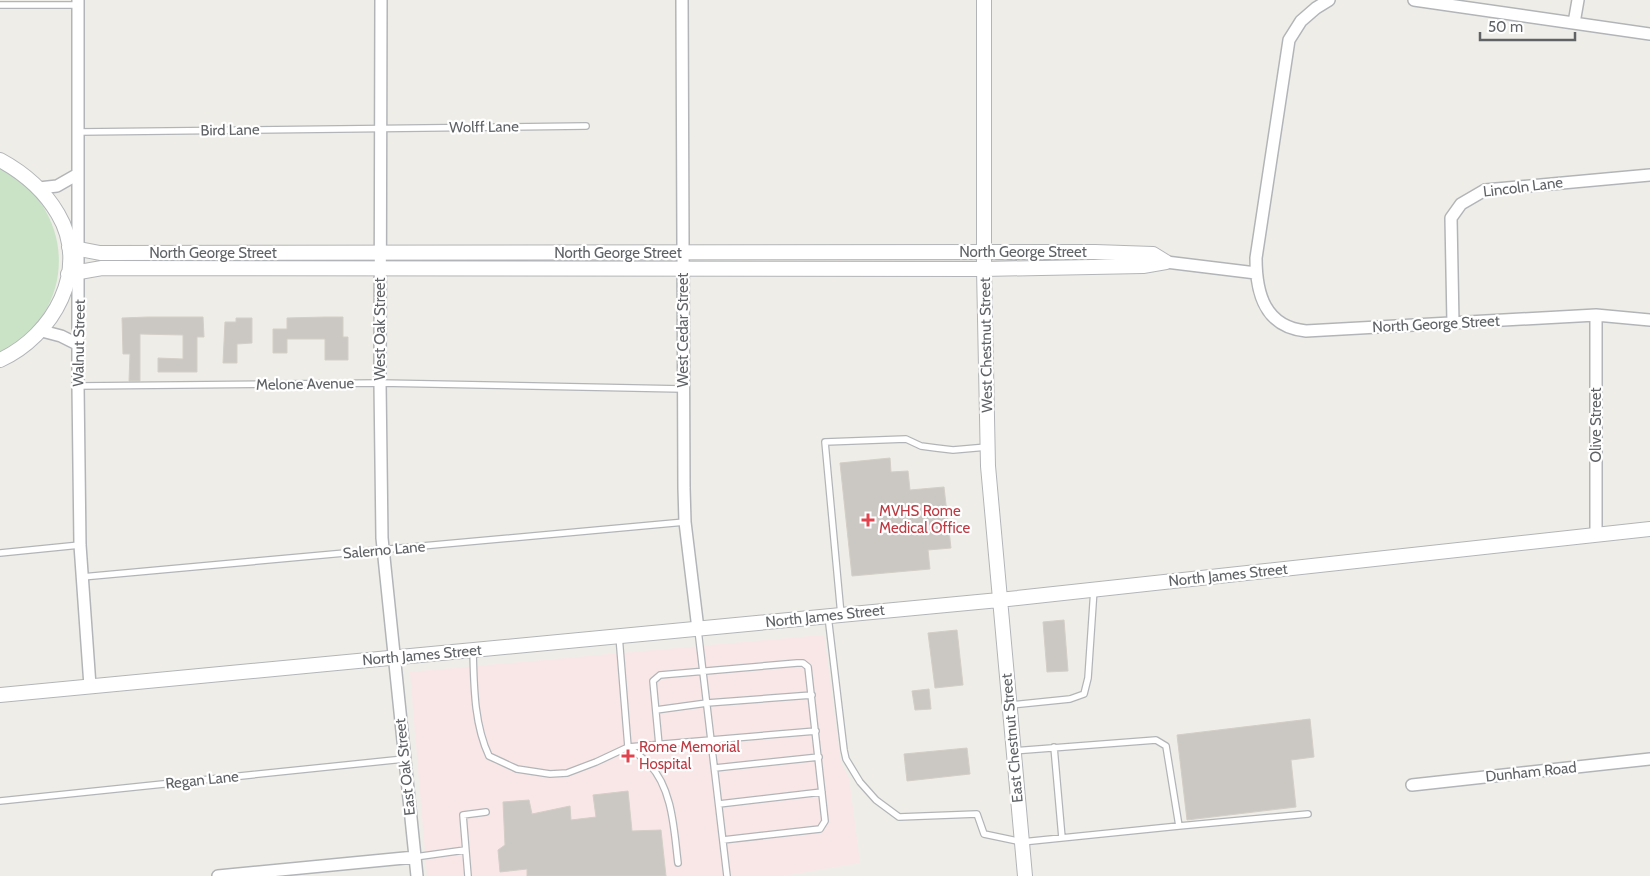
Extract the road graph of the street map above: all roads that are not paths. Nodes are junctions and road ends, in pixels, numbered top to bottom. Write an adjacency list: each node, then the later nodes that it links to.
1 (381, 0): 12 (street, West Oak Street)
2 (682, 0): 21 (street, West Cedar Street)
3 (984, 0): 20 (street, West Chestnut Street)
4 (1329, 0): 27 (street, North George Street)
5 (1414, 0): 9 (street)
6 (1578, 0): 9 (street)
7 (78, 3): 8 (lane); 13 (street)
8 (0, 5)
9 (1574, 23): 10 (street)
10 (1650, 34)
11 (586, 126): 12 (lane, Wolff Lane)
12 (381, 128): 13 (lane, Bird Lane); 19 (street, West Oak Street)
13 (79, 132): 15 (street)
14 (0, 160): 17 (street)
15 (78, 174): 17 (street); 18 (street)
16 (1650, 175): 30 (street, Lincoln Lane)
17 (39, 188): 18 (street)
18 (74, 249): 19 (street, North George Street); 26 (street)
19 (380, 252): 21 (street, North George Street); 24 (street, West Oak Street)
20 (984, 252): 21 (street, North George Street); 22 (street, North George Street); 25 (street, West Chestnut Street)
21 (682, 253): 23 (street, West Cedar Street)
22 (1166, 262): 25 (street, North George Street); 27 (street, North George Street)
23 (682, 268): 24 (street, North George Street); 25 (street, North George Street); 36 (street, West Cedar Street)
24 (380, 269): 26 (street, North George Street); 34 (street, West Oak Street)
25 (984, 269): 37 (street, West Chestnut Street)
26 (74, 272): 31 (street); 32 (street, Walnut Street)
27 (1256, 273): 30 (street, North George Street)
28 (1596, 315): 29 (street, North George Street); 30 (street, North George Street); 40 (street, Olive Street)
29 (1650, 320)
30 (1453, 323)
31 (42, 331): 32 (street); 33 (street)
32 (79, 345): 35 (street, Walnut Street)
33 (0, 360)
34 (380, 384): 35 (lane, Melone Avenue); 36 (lane, Melone Avenue); 42 (street, West Oak Street)
35 (78, 386): 41 (street, Walnut Street)
36 (683, 389): 38 (street, West Cedar Street)
37 (988, 447): 46 (street, West Chestnut Street); 47 (lane)
38 (685, 522): 42 (lane, Salerno Lane); 48 (street, West Cedar Street)
39 (1650, 529): 40 (street, North James Street)
40 (1596, 535): 45 (street, North James Street)
41 (80, 545): 43 (lane); 44 (street, Walnut Street)
42 (384, 550): 44 (lane, Salerno Lane); 51 (street, West Oak Street)
43 (0, 553)
44 (82, 577): 53 (street, Walnut Street)
45 (1094, 589): 46 (street, North James Street); 57 (lane)
46 (998, 600): 47 (street, North James Street); 57 (street, East Chestnut Street)
47 (835, 616): 48 (street, North James Street); 78 (lane)
48 (698, 629): 49 (street, North James Street); 52 (lane)
49 (619, 636): 50 (street, North James Street); 62 (lane)
50 (472, 650): 51 (street, North James Street); 62 (lane)
51 (394, 658): 53 (street, North James Street); 66 (street, East Oak Street)
52 (703, 670): 54 (lane); 56 (lane); 58 (lane)
53 (90, 686): 55 (street, North James Street)
54 (812, 695): 56 (lane); 59 (lane)
55 (0, 696)
56 (707, 703): 58 (lane); 60 (lane)
57 (1009, 705): 64 (street, East Chestnut Street)
58 (656, 710): 61 (lane)
59 (816, 731): 60 (lane); 65 (lane)
60 (711, 741): 61 (lane); 68 (lane)
61 (659, 744): 62 (lane)
62 (628, 747): 81 (lane)
63 (1054, 748): 64 (lane); 75 (lane); 76 (lane)
64 (1013, 751): 78 (street, East Chestnut Street)
65 (819, 757): 68 (lane); 70 (lane)
66 (404, 759): 71 (lane, Regan Lane); 80 (street, East Oak Street)
67 (1650, 759): 69 (street, Dunham Road)
68 (715, 768): 72 (lane)
69 (1412, 785)
70 (822, 792): 72 (lane); 77 (lane)
71 (0, 801)
72 (719, 804): 77 (lane)
73 (486, 812): 79 (lane)
74 (1308, 814): 75 (lane)
75 (1179, 826): 76 (lane)
76 (1062, 838): 78 (lane)
77 (723, 840): 85 (lane)
78 (1022, 842): 86 (street, East Chestnut Street)
79 (465, 850): 80 (lane); 84 (lane)
80 (415, 857): 82 (street); 83 (street, East Oak Street)
81 (678, 863)
82 (218, 876)
83 (417, 876)
84 (468, 876)
85 (727, 876)
86 (1025, 876)

